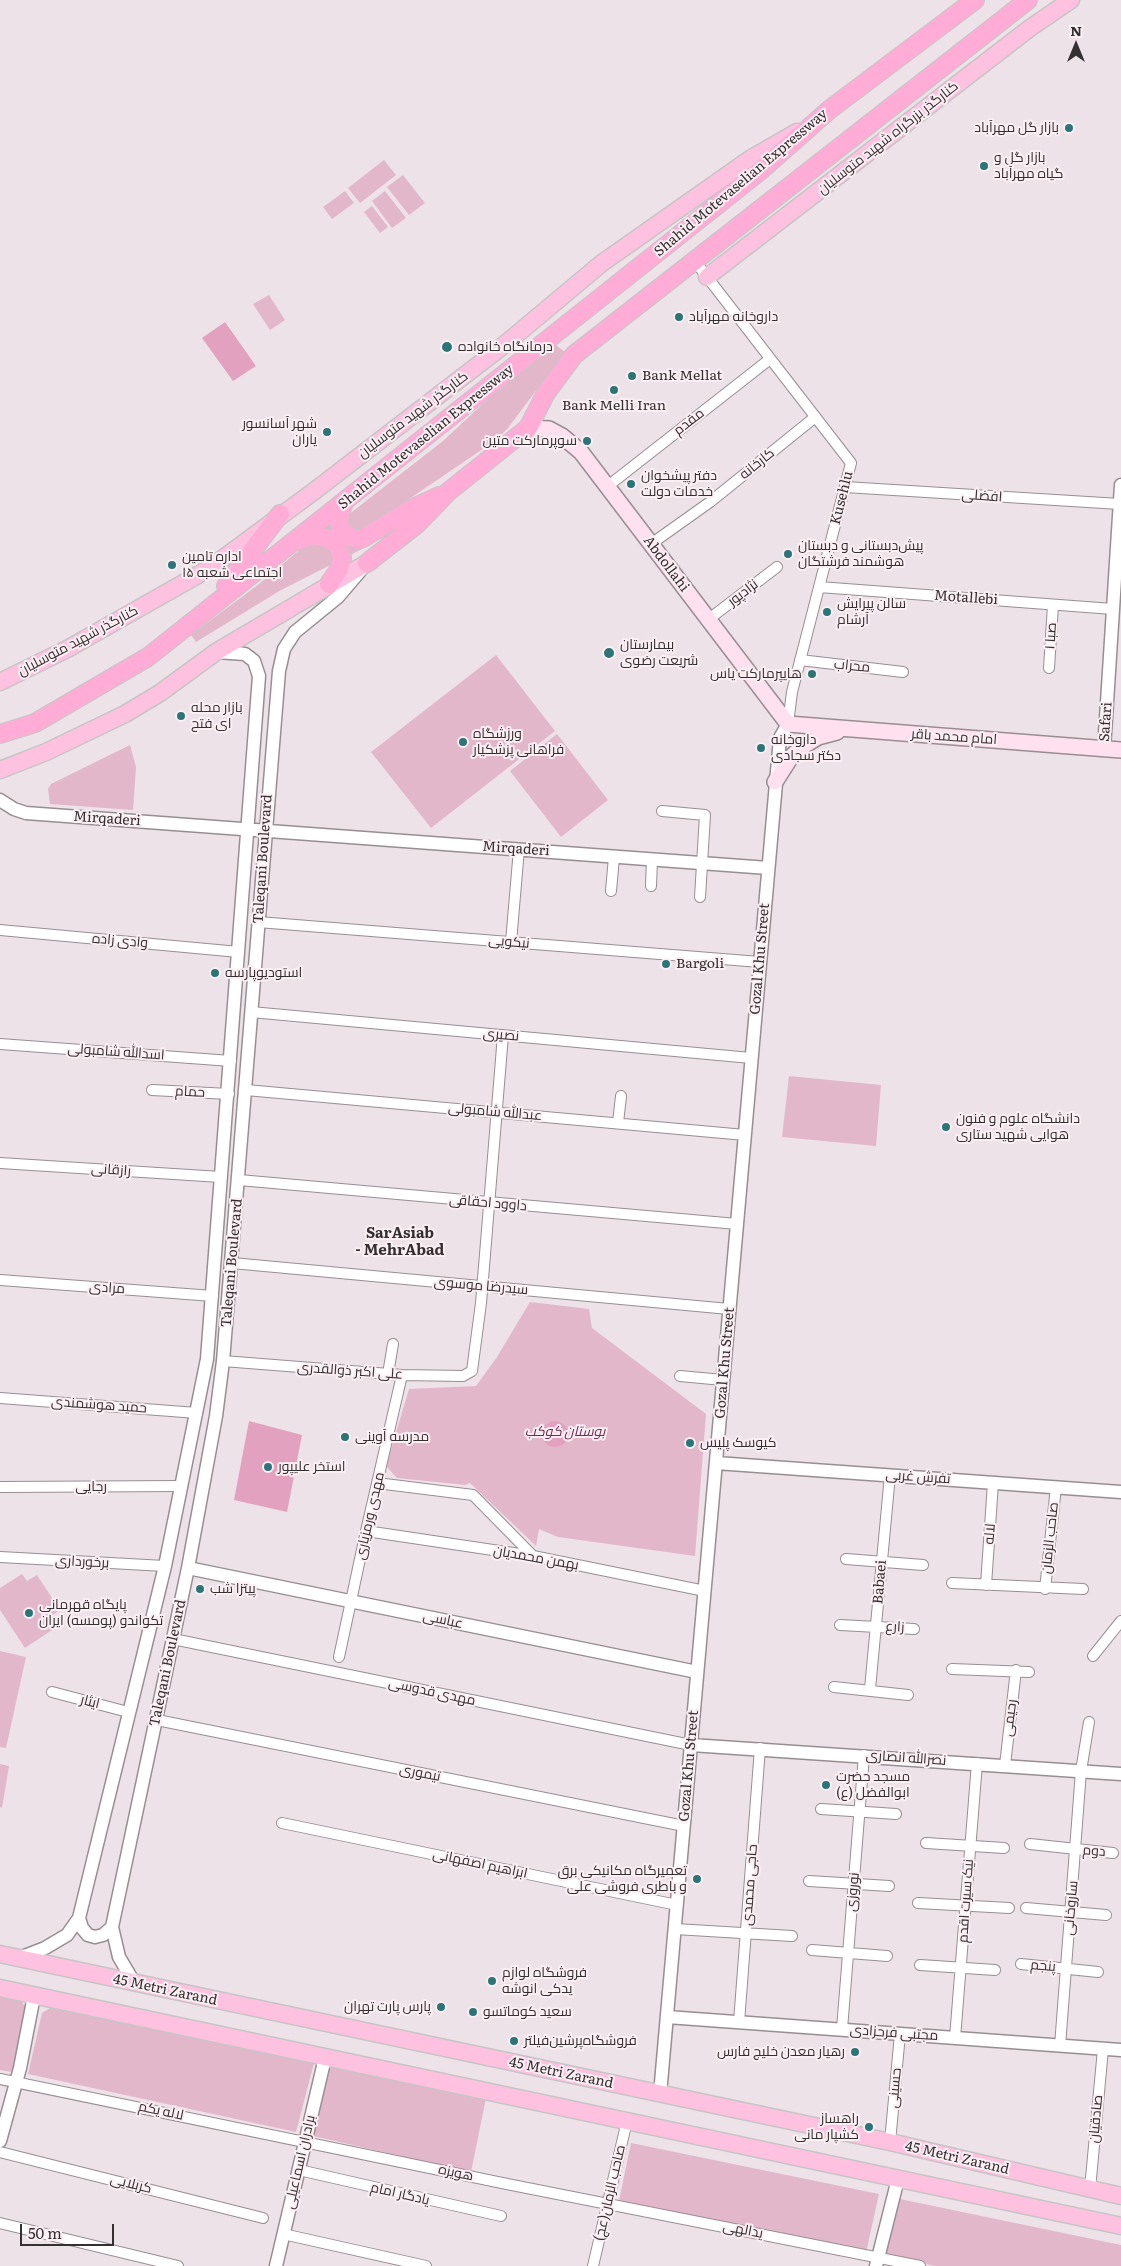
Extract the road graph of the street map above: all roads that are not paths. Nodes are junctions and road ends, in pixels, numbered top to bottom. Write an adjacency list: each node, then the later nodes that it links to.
1 (975, 0): 4 (highway, Shahid Motevaselian Expressway)
2 (1028, 0): 5 (highway, Shahid Motevaselian Expressway)
3 (1071, 0): 6 (main road, کنارگذر بزرگراه شهید متوسلیان)
4 (810, 125): 14 (highway, Shahid Motevaselian Expressway); 16 (main road, کنارگذر شهید متوسلیان)
5 (694, 260): 6 (street, Kusehlu); 9 (highway, Shahid Motevaselian Expressway)
6 (707, 277): 7 (street, Kusehlu)
7 (770, 358): 8 (street, Kusehlu); 11 (street, مقدم)
8 (814, 418): 12 (street, Kusehlu); 18 (street, کارخانه)
9 (528, 428): 11 (main road, Abdollahi); 13 (highway, Shahid Motevaselian Expressway)
10 (1121, 485): 15 (street, Safari)
11 (608, 486): 18 (main road, Abdollahi)
12 (845, 487): 15 (street, افضلی); 22 (street, Kusehlu)
13 (448, 492): 14 (highway); 19 (highway, Shahid Motevaselian Expressway)
14 (344, 503): 17 (highway, Shahid Motevaselian Expressway)
15 (1120, 504): 24 (street, Safari)
16 (280, 514): 25 (highway); 32 (main road, کنارگذر شهید متوسلیان)
17 (292, 543): 21 (highway); 25 (highway, Shahid Motevaselian Expressway)
18 (651, 544): 26 (main road, Abdollahi)
19 (367, 563): 21 (main road); 43 (street, Taleqani Boulevard)
20 (777, 567): 26 (street, نژادپور)
21 (329, 584): 27 (main road)
22 (819, 587): 23 (street, Motallebi); 29 (street, Kusehlu)
23 (1053, 605): 24 (street, Motallebi); 30 (street, صبا ۱)
24 (1113, 609): 28 (street, Safari)
25 (206, 611): 35 (highway, Shahid Motevaselian Expressway)
26 (709, 619): 33 (main road, Abdollahi)
27 (216, 652): 38 (main road); 42 (street, Taleqani Boulevard)
28 (1116, 654): 36 (street, Safari)
29 (800, 660): 31 (street, محراب); 33 (street, Kusehlu)
30 (1049, 668)
31 (904, 672)
32 (0, 682)
33 (788, 724): 34 (main road, امام محمد باقر); 39 (street, Gozal Khu Street)
34 (849, 729): 36 (main road, امام محمد باقر); 39 (main road)
35 (0, 734)
36 (1104, 749): 37 (main road, امام محمد باقر)
37 (1121, 750)
38 (0, 770)
39 (776, 782): 48 (street, Gozal Khu Street)
40 (0, 800): 42 (street, Mirqaderi)
41 (662, 810): 47 (street)
42 (248, 829): 43 (street, Mirqaderi); 55 (street, Taleqani Boulevard)
43 (265, 830): 44 (street, Mirqaderi); 52 (street, Taleqani Boulevard)
44 (519, 850): 45 (street, Mirqaderi); 54 (street)
45 (614, 857): 46 (street, Mirqaderi); 50 (street)
46 (652, 860): 47 (street, Mirqaderi); 49 (street)
47 (701, 863): 48 (street, Mirqaderi); 51 (street)
48 (768, 868): 56 (street, Gozal Khu Street)
49 (651, 886)
50 (611, 890)
51 (700, 897)
52 (258, 922): 54 (street, نیکویی); 57 (street, Taleqani Boulevard)
53 (0, 930): 55 (street, وادی زاده)
54 (511, 942): 56 (street, نیکویی)
55 (239, 952): 61 (street, Taleqani Boulevard)
56 (760, 962): 60 (street, Gozal Khu Street)
57 (251, 1012): 58 (street, نصیری); 63 (street, Taleqani Boulevard)
58 (503, 1035): 60 (street, نصیری); 66 (street)
59 (0, 1044): 61 (street, اسدالله شامبولی)
60 (751, 1058): 68 (street, Gozal Khu Street)
61 (231, 1060): 64 (street, Taleqani Boulevard)
62 (152, 1090): 64 (street, حمام)
63 (246, 1090): 66 (street, عبدالله شامبولی); 71 (street, Taleqani Boulevard)
64 (229, 1094): 70 (street, Taleqani Boulevard)
65 (621, 1096): 67 (street)
66 (496, 1112): 67 (street, عبدالله شامبولی); 72 (street)
67 (618, 1124): 68 (street, عبدالله شامبولی)
68 (744, 1135): 73 (street, Gozal Khu Street)
69 (0, 1162): 70 (street, رازقانی)
70 (221, 1178): 77 (street, Taleqani Boulevard)
71 (239, 1180): 72 (street, داوود احقاقی); 74 (street, Taleqani Boulevard)
72 (489, 1203): 73 (street, داوود احقاقی); 76 (street)
73 (737, 1224): 78 (street, Gozal Khu Street)
74 (232, 1263): 76 (street, سیدرضا موسوی); 81 (street, Taleqani Boulevard)
75 (0, 1280): 77 (street, مرادی)
76 (482, 1286): 78 (street, سیدرضا موسوی); 83 (street, علی اکبر ذوالقدری)
77 (213, 1296): 80 (street, Taleqani Boulevard)
78 (729, 1309): 85 (street, Gozal Khu Street)
79 (393, 1344): 82 (street)
80 (207, 1359): 81 (street); 87 (street, Taleqani Boulevard)
81 (223, 1361): 82 (street, علی اکبر ذوالقدری); 103 (street, Taleqani Boulevard)
82 (388, 1374): 83 (street, علی اکبر ذوالقدری)
83 (402, 1375): 90 (street, مهدی ورمزیاری)
84 (680, 1376): 85 (street)
85 (723, 1380): 88 (street, Gozal Khu Street)
86 (0, 1398): 87 (street, حمید هوشمندی)
87 (197, 1413): 92 (street, Taleqani Boulevard)
88 (716, 1462): 89 (street, تفرش غربی); 108 (street, Gozal Khu Street)
89 (890, 1475): 91 (street, تفرش غربی); 100 (street, Babaei)
90 (377, 1483): 96 (street, مهدی ورمزیاری); 97 (street)
91 (993, 1483): 94 (street, تفرش غربی); 105 (street, لاله)
92 (182, 1486): 93 (street, رجایی); 102 (street, Taleqani Boulevard)
93 (0, 1487)
94 (1056, 1487): 95 (street, تفرش غربی); 106 (street, صاحب الزمان)
95 (1121, 1492)
96 (366, 1531): 97 (street, بهمن محمدیان); 109 (street, مهدی ورمزیاری)
97 (533, 1556): 108 (street, بهمن محمدیان)
98 (0, 1557): 102 (street, برخورداری)
99 (846, 1559): 100 (street)
100 (882, 1561): 101 (street); 112 (street, Babaei)
101 (923, 1565)
102 (165, 1566): 125 (street, Taleqani Boulevard)
103 (188, 1568): 109 (street, عباسی); 114 (street, Taleqani Boulevard)
104 (952, 1583): 105 (street)
105 (986, 1586): 106 (street)
106 (1045, 1589): 107 (street)
107 (1082, 1589)
108 (704, 1591): 119 (street, Gozal Khu Street)
109 (352, 1601): 116 (street, مهدی ورمزیاری); 119 (street, عباسی)
110 (1121, 1621): 115 (street)
111 (840, 1626): 112 (street, زارع)
112 (876, 1626): 113 (street, زارع); 122 (street, Babaei)
113 (914, 1629)
114 (173, 1639): 126 (street, Taleqani Boulevard); 128 (street, مهدی قدوسی)
115 (1093, 1656)
116 (339, 1657)
117 (952, 1669): 118 (street)
118 (1016, 1670): 120 (street); 132 (street, رحیمی)
119 (697, 1672): 128 (street, Gozal Khu Street)
120 (1029, 1672)
121 (834, 1687): 122 (street)
122 (870, 1689): 124 (street)
123 (52, 1692): 125 (street, ایثار)
124 (908, 1696)
125 (128, 1712): 156 (street, Taleqani Boulevard)
126 (157, 1720): 139 (street, تیموری); 157 (street, Taleqani Boulevard)
127 (1089, 1722): 133 (street, ساروخانی)
128 (691, 1745): 129 (street, نصرالله انصاری); 139 (street, Gozal Khu Street)
129 (760, 1748): 130 (street, نصرالله انصاری); 159 (street, حاجی محمدی)
130 (864, 1755): 131 (street, نصرالله انصاری); 136 (street, نوروزی)
131 (977, 1763): 132 (street, نصرالله انصاری); 142 (street, نیک سیرت اقدم)
132 (1005, 1765): 133 (street, نصرالله انصاری)
133 (1082, 1771): 134 (street, نصرالله انصاری); 144 (street, ساروخانی)
134 (1121, 1774)
135 (821, 1809): 136 (street)
136 (860, 1812): 137 (street); 147 (street, نوروزی)
137 (896, 1814)
138 (282, 1823): 150 (street, ابراهیم اصفهانی)
139 (684, 1826): 150 (street, Gozal Khu Street)
140 (926, 1843): 142 (street)
141 (1030, 1844): 144 (street, دوم)
142 (970, 1846): 143 (street); 151 (street, نیک سیرت اقدم)
143 (1004, 1848)
144 (1075, 1850): 145 (street, دوم); 154 (street, ساروخانی)
145 (1113, 1853)
146 (809, 1881): 147 (street)
147 (854, 1884): 148 (street); 162 (street, نوروزی)
148 (889, 1886)
149 (918, 1903): 151 (street)
150 (677, 1905): 158 (street, Gozal Khu Street)
151 (966, 1905): 152 (street); 168 (street, نیک سیرت اقدم)
152 (1008, 1908)
153 (1026, 1908): 154 (street)
154 (1070, 1913): 155 (street); 169 (street, ساروخانی)
155 (1106, 1915)
156 (78, 1918): 157 (street); 165 (street, Taleqani Boulevard)
157 (112, 1927): 172 (street, Taleqani Boulevard)
158 (675, 1929): 159 (street); 175 (street, Gozal Khu Street)
159 (746, 1934): 160 (street); 176 (street, حاجی محمدی)
160 (792, 1936)
161 (812, 1950): 162 (street)
162 (848, 1953): 164 (street); 177 (street, نوروزی)
163 (0, 1954): 165 (main road, 45 Metri Zarand)
164 (887, 1956)
165 (19, 1958): 172 (main road, 45 Metri Zarand)
166 (1021, 1964): 169 (street, پنجم)
167 (920, 1965): 168 (street)
168 (961, 1968): 170 (street); 179 (street, نیک سیرت اقدم)
169 (1066, 1968): 171 (street, پنجم); 180 (street, ساروخانی)
170 (996, 1970)
171 (1098, 1972)
172 (135, 1984): 186 (main road, 45 Metri Zarand)
173 (0, 1988): 174 (main road)
174 (34, 1996): 183 (main road); 185 (street)
175 (667, 2017): 176 (street, مجتبی فرحزادی); 186 (street, Gozal Khu Street)
176 (739, 2022): 177 (street, مجتبی فرحزادی)
177 (842, 2030): 178 (street, مجتبی فرحزادی)
178 (900, 2034): 179 (street, مجتبی فرحزادی); 190 (street, حسینی)
179 (955, 2038): 180 (street, مجتبی فرحزادی)
180 (1060, 2046): 181 (street, مجتبی فرحزادی)
181 (1103, 2049): 182 (street, مجتبی فرحزادی); 194 (street, صادقیان)
182 (1121, 2050)
183 (325, 2058): 187 (main road); 189 (street, برادران اسماعیلی)
184 (0, 2079): 185 (street, لاله یکم)
185 (16, 2083): 188 (street); 189 (street, لاله یکم)
186 (660, 2094): 190 (main road, 45 Metri Zarand)
187 (626, 2121): 193 (main road); 196 (street, صاحب الزمان(عج))
188 (0, 2141)
189 (305, 2142): 192 (street, برادران اسماعیلی); 196 (street, هویزه)
190 (890, 2142): 194 (main road, 45 Metri Zarand)
191 (0, 2152): 198 (street, کربلایی)
192 (299, 2170): 197 (street, یادگار امام); 201 (street, برادران اسماعیلی)
193 (898, 2179): 200 (main road); 202 (street)
194 (1090, 2189): 195 (main road, 45 Metri Zarand)
195 (1121, 2196)
196 (608, 2204): 202 (street, یدالهی); 206 (street, صاحب الزمان(عج))
197 (501, 2216)
198 (263, 2218)
199 (0, 2223): 203 (street)
200 (1121, 2226)
201 (283, 2234): 204 (street, برادران اسماعیلی); 205 (street)
202 (877, 2262): 207 (street)
203 (178, 2266)
204 (276, 2266)
205 (426, 2266)
206 (593, 2266)
207 (920, 2266)

